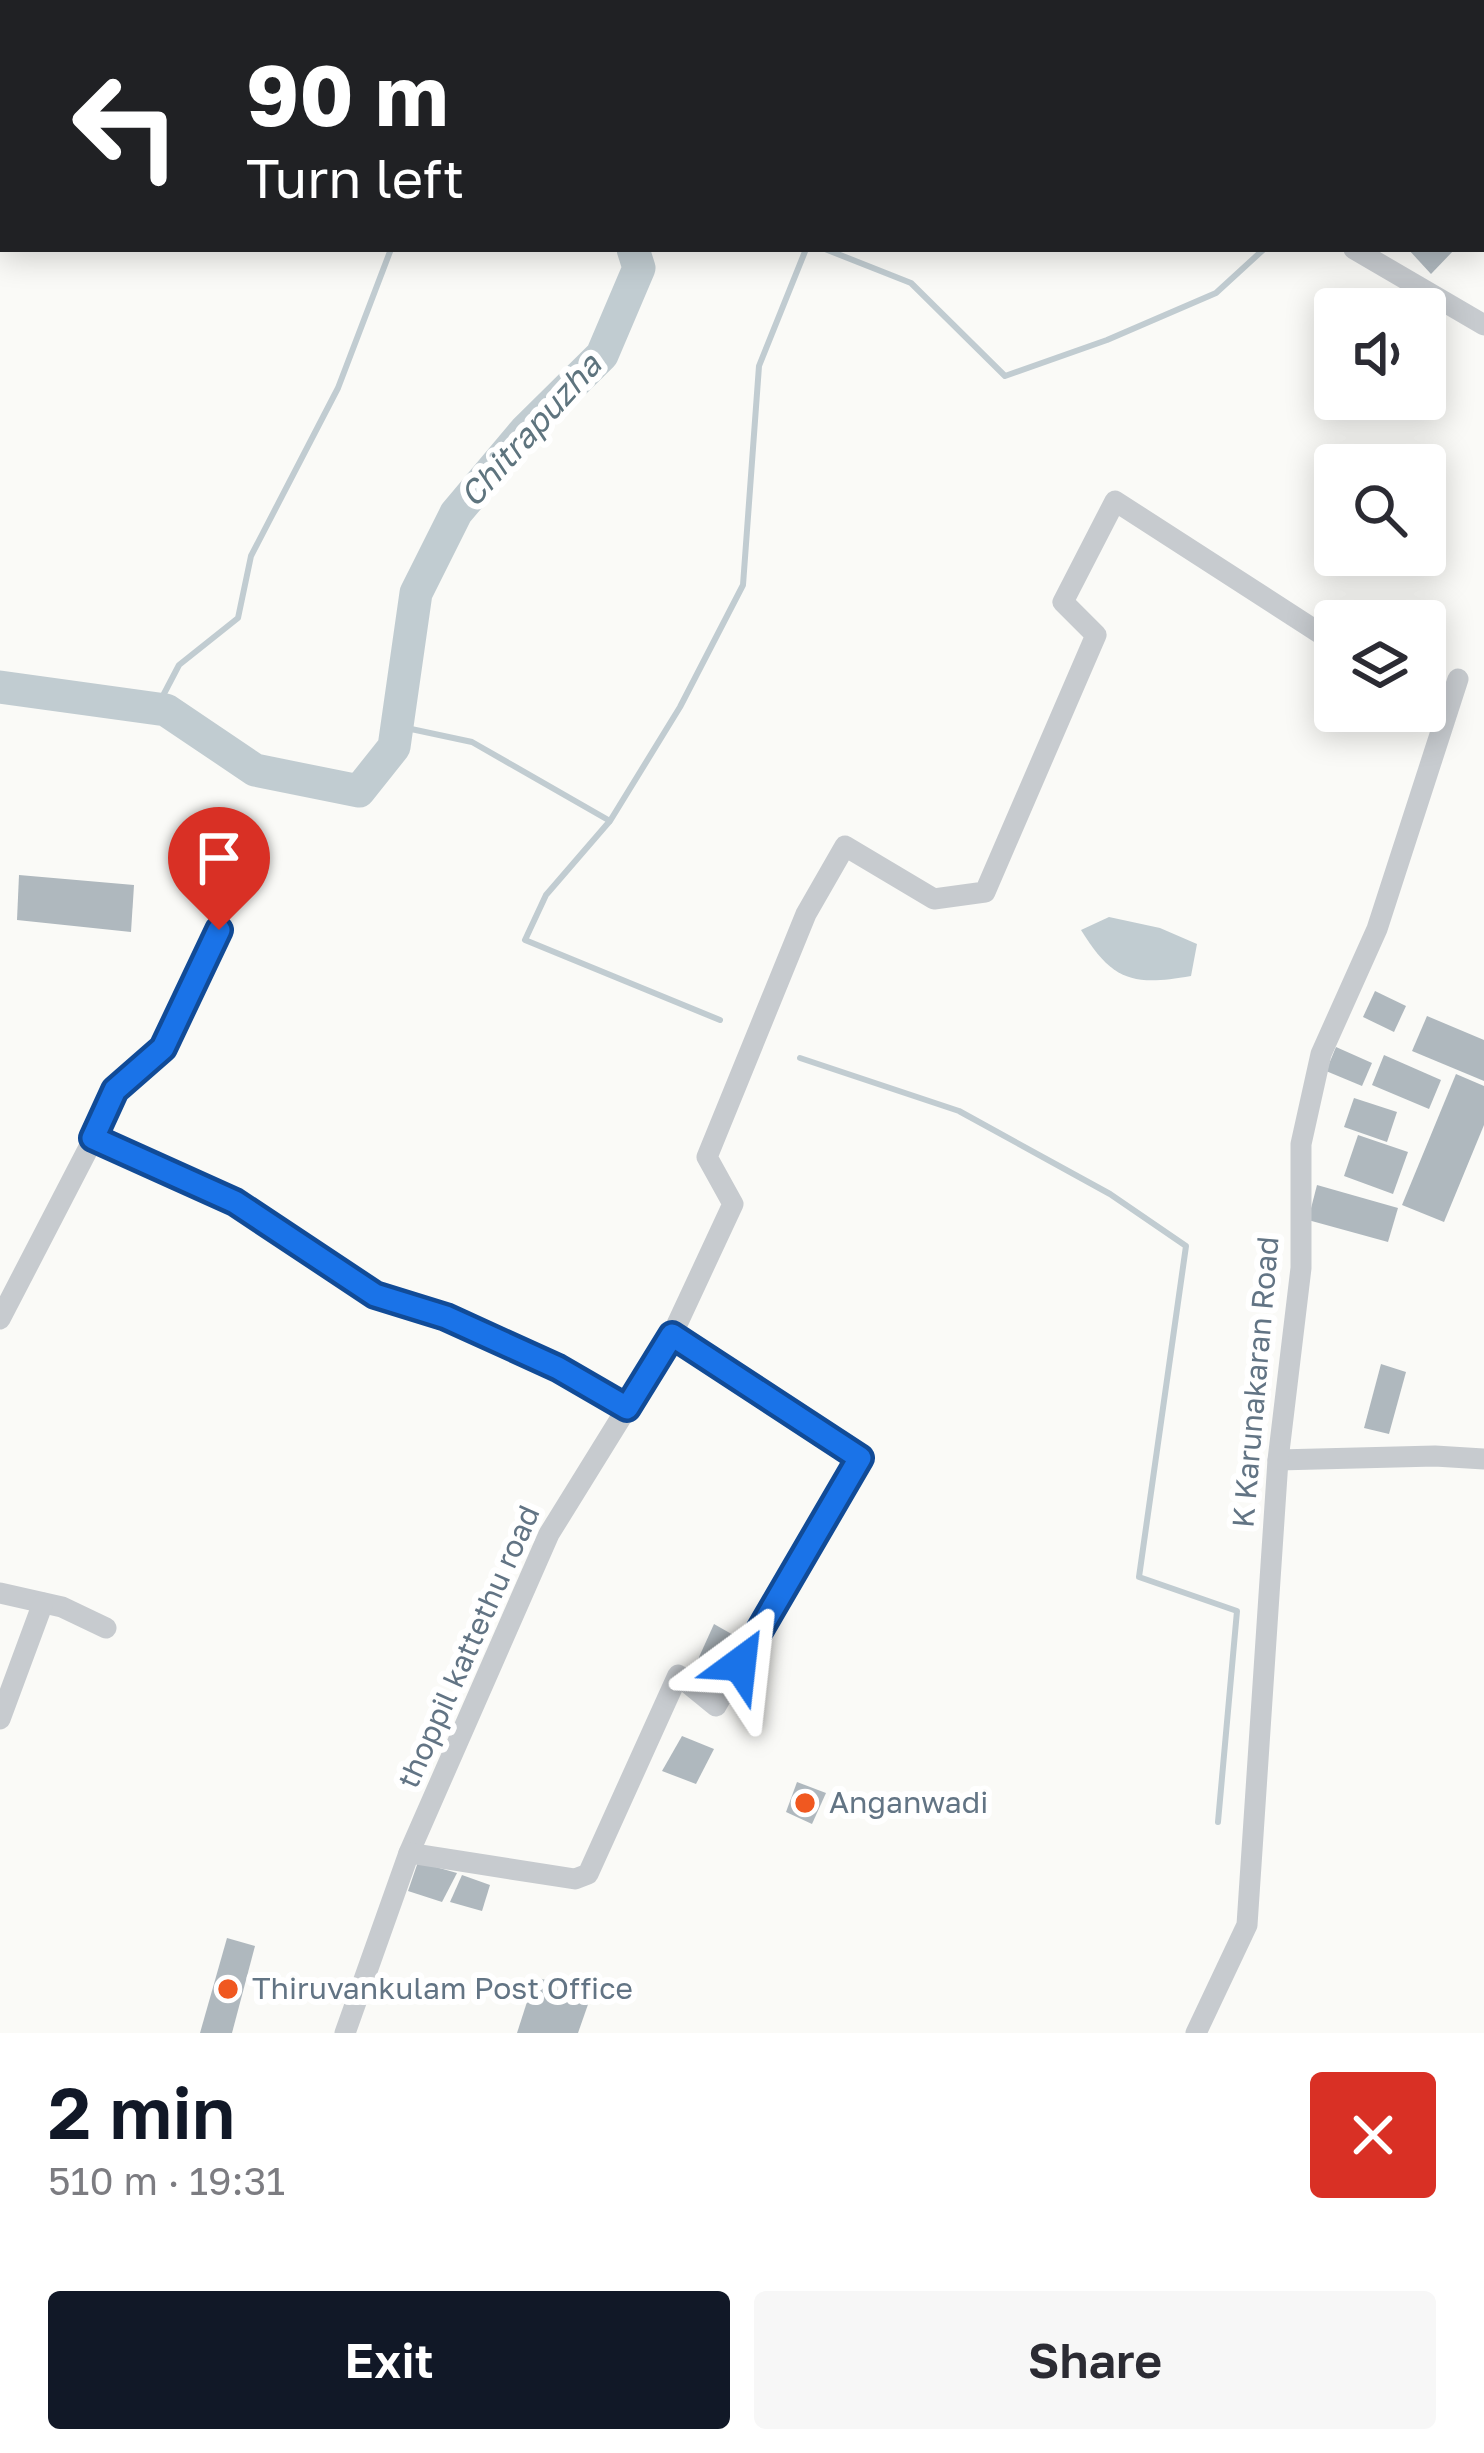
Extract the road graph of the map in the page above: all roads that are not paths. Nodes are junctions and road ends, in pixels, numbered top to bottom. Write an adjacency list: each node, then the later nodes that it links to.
1 (1359, 252): 2 (street)
2 (1484, 325)
3 (1314, 629): 10 (street, thoppil kattethu road)
4 (1458, 679): 5 (street, K Karunakaran Road)
5 (1446, 714)
6 (1440, 732): 13 (street, K Karunakaran Road)
7 (219, 930): 8 (street)
8 (93, 1138): 9 (street); 11 (street)
9 (0, 1319)
10 (672, 1335): 11 (street, thoppil kattethu road); 18 (street)
11 (627, 1408): 18 (street, thoppil kattethu road)
12 (1484, 1459): 13 (street)
13 (1278, 1460): 20 (street, K Karunakaran Road)
14 (0, 1593): 15 (street)
15 (43, 1603): 16 (street); 17 (street)
16 (106, 1628)
17 (0, 1719)
18 (410, 1853): 19 (street, thoppil kattethu road)
19 (345, 2033)
20 (1196, 2033)

